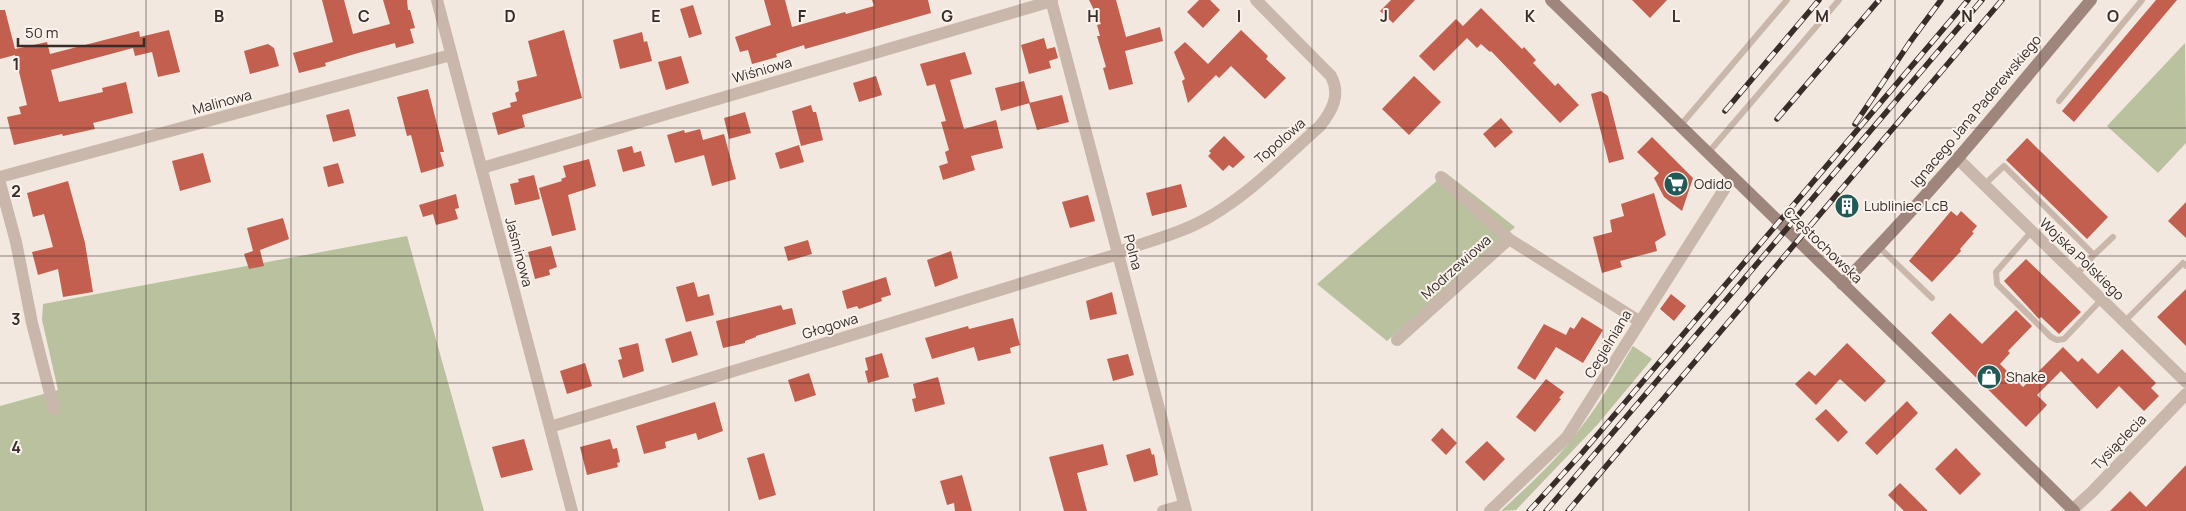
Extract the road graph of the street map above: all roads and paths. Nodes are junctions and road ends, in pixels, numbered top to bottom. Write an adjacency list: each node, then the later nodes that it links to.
1 (437, 0): 9 (street, Jaśminowa)
2 (1052, 0): 14 (street, Wiśniowa); 24 (street, Polna)
3 (1256, 0): 24 (street, Topolowa)
4 (1551, 0): 11 (main road, Częstochowska)
5 (1787, 0): 11 (lane)
6 (1839, 0): 12 (lane)
7 (2091, 0): 13 (main road, Ignacego Jana Paderewskiego)
8 (2142, 0): 10 (lane)
9 (451, 55): 14 (street, Jaśminowa); 15 (street, Malinowa)
10 (2059, 102)
11 (1680, 126): 12 (main road, Częstochowska)
12 (1708, 153): 17 (main road, Częstochowska)
13 (1957, 158): 19 (street, Wojska Polskiego); 23 (main road, Ignacego Jana Paderewskiego)
14 (482, 168): 37 (street, Jaśminowa)
15 (0, 177)
16 (1441, 177): 22 (street)
17 (1732, 177): 28 (main road, Częstochowska); 31 (street, Cegielniana)
18 (0, 183): 36 (street)
19 (1985, 184): 20 (street, Wojska Polskiego); 25 (lane)
20 (2032, 231): 27 (street, Wojska Polskiego); 30 (lane)
21 (2113, 237): 25 (lane)
22 (1509, 239): 31 (street, Modrzewiowa); 33 (street, Modrzewiowa)
23 (1879, 247): 28 (main road, Ignacego Jana Paderewskiego); 29 (lane)
24 (1118, 253): 37 (street, Głogowa); 38 (street, Polna)
25 (2094, 255): 27 (lane)
26 (2186, 266): 32 (lane)
27 (2077, 274): 30 (street, Wojska Polskiego)
28 (1842, 284): 42 (main road, Częstochowska)
29 (1932, 298)
30 (2102, 299): 32 (street, Wojska Polskiego)
31 (1639, 321): 41 (street, Cegielniana)
32 (2124, 321): 34 (street, Wojska Polskiego)
33 (1398, 340)
34 (2186, 382)
35 (2186, 394): 42 (street, Tysiąclecia)
36 (54, 408)
37 (550, 427): 39 (street, Jaśminowa)
38 (1185, 508): 40 (street)
39 (572, 511)
40 (1164, 511)
41 (1490, 511)
42 (2072, 511)

